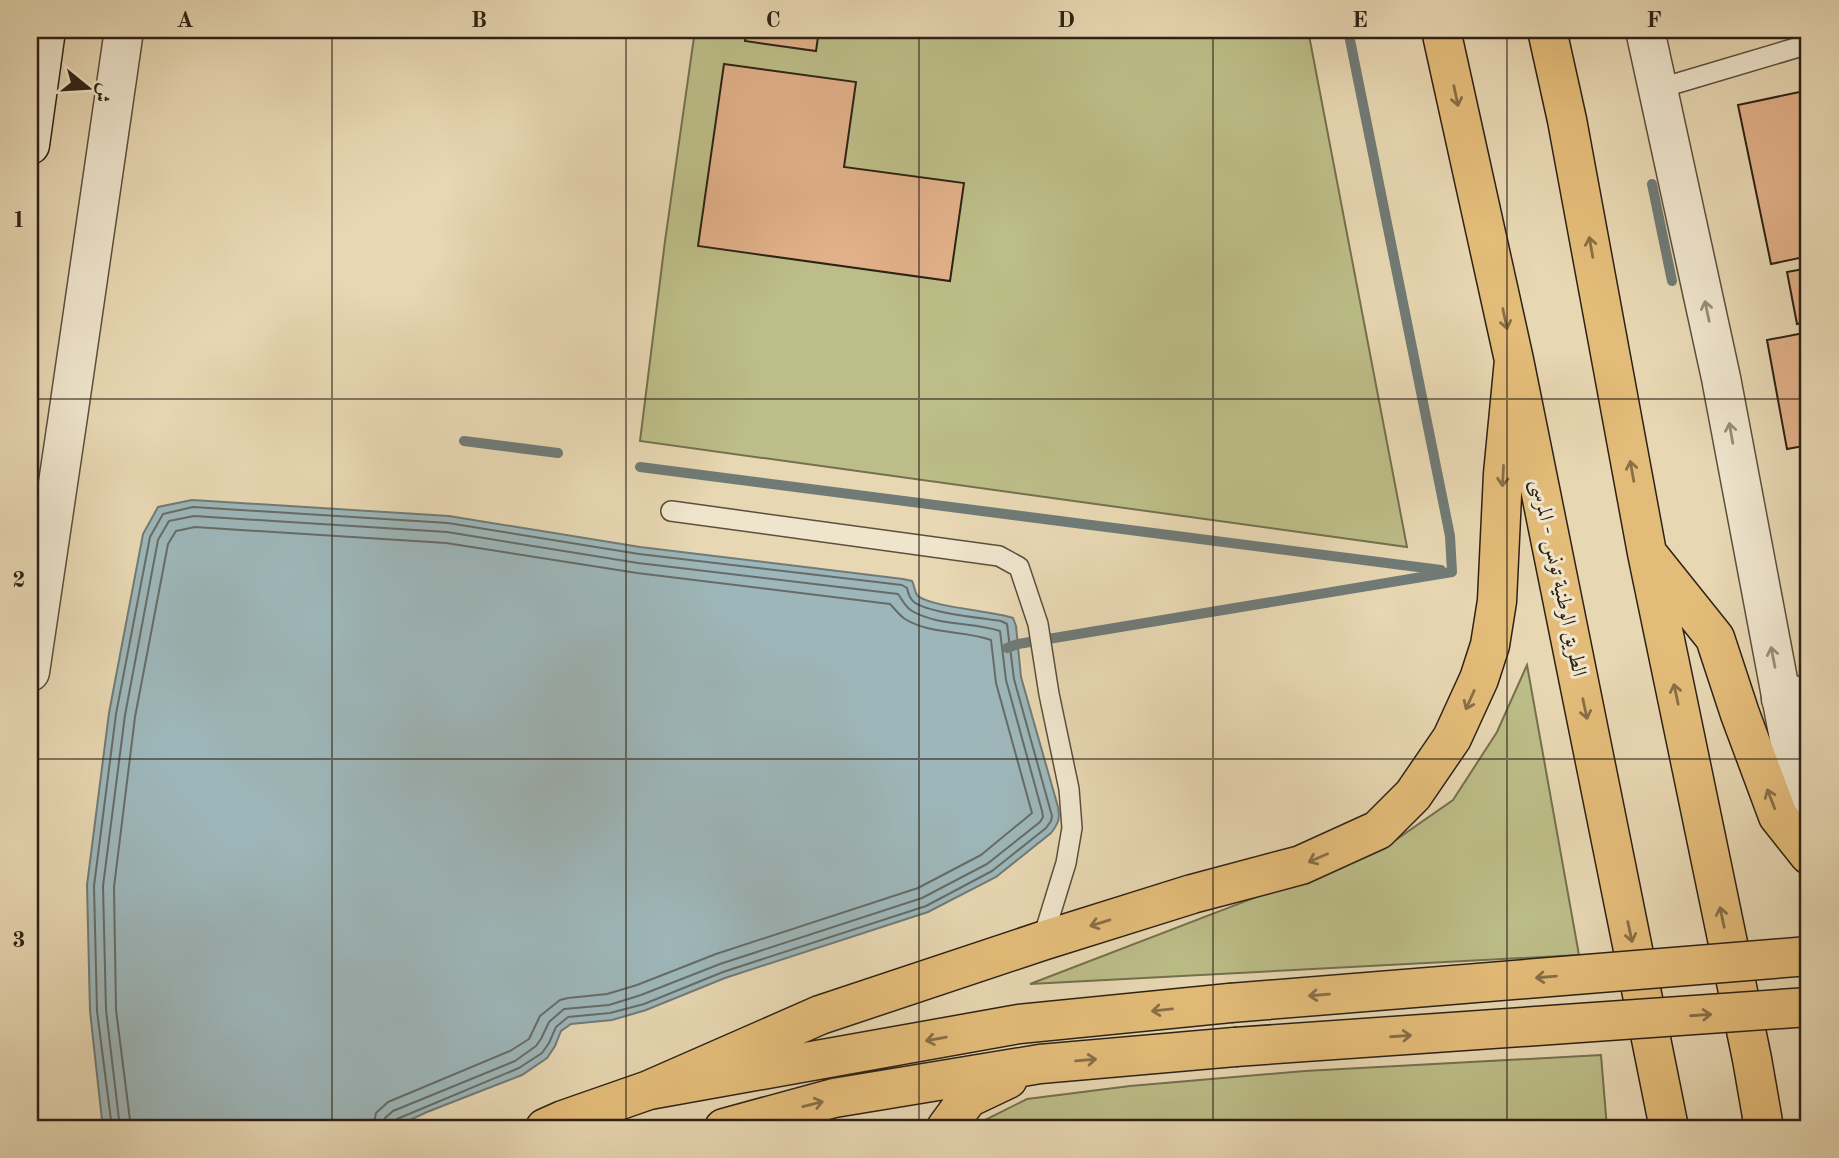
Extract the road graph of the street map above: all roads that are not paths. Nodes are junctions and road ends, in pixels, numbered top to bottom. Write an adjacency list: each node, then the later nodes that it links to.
1 (46, 30): 8 (street)
2 (124, 30): 12 (street)
3 (1441, 30): 9 (highway, الطريق الوطنية تونس - المرسى, one-way to 9)
4 (1546, 30): 11 (highway, one-way to 4)
5 (1645, 30): 7 (street)
6 (1809, 44): 7 (lane)
7 (1658, 87): 13 (street, one-way to 7)
8 (30, 145)
9 (1514, 360): 16 (highway, one-way to 16); 22 (highway, الطريق الوطنية تونس - المرسى, one-way to 22)
10 (671, 511): 16 (lane)
11 (1647, 553): 15 (highway, one-way to 11); 19 (highway, one-way to 11)
12 (30, 672)
13 (1795, 696): 14 (street)
14 (1809, 844)
15 (1809, 855)
16 (1042, 941): 21 (highway)
17 (1809, 956): 21 (highway, one-way to 21, bridge)
18 (1809, 1007): 20 (highway, one-way to 18, bridge)
19 (1752, 1059): 26 (highway); 27 (highway)
20 (1040, 1064): 24 (highway, one-way to 20); 25 (highway)
21 (649, 1090): 23 (highway)
22 (1666, 1121)
23 (545, 1128)
24 (724, 1128)
25 (946, 1128)
26 (1764, 1128)
27 (1784, 1128)

